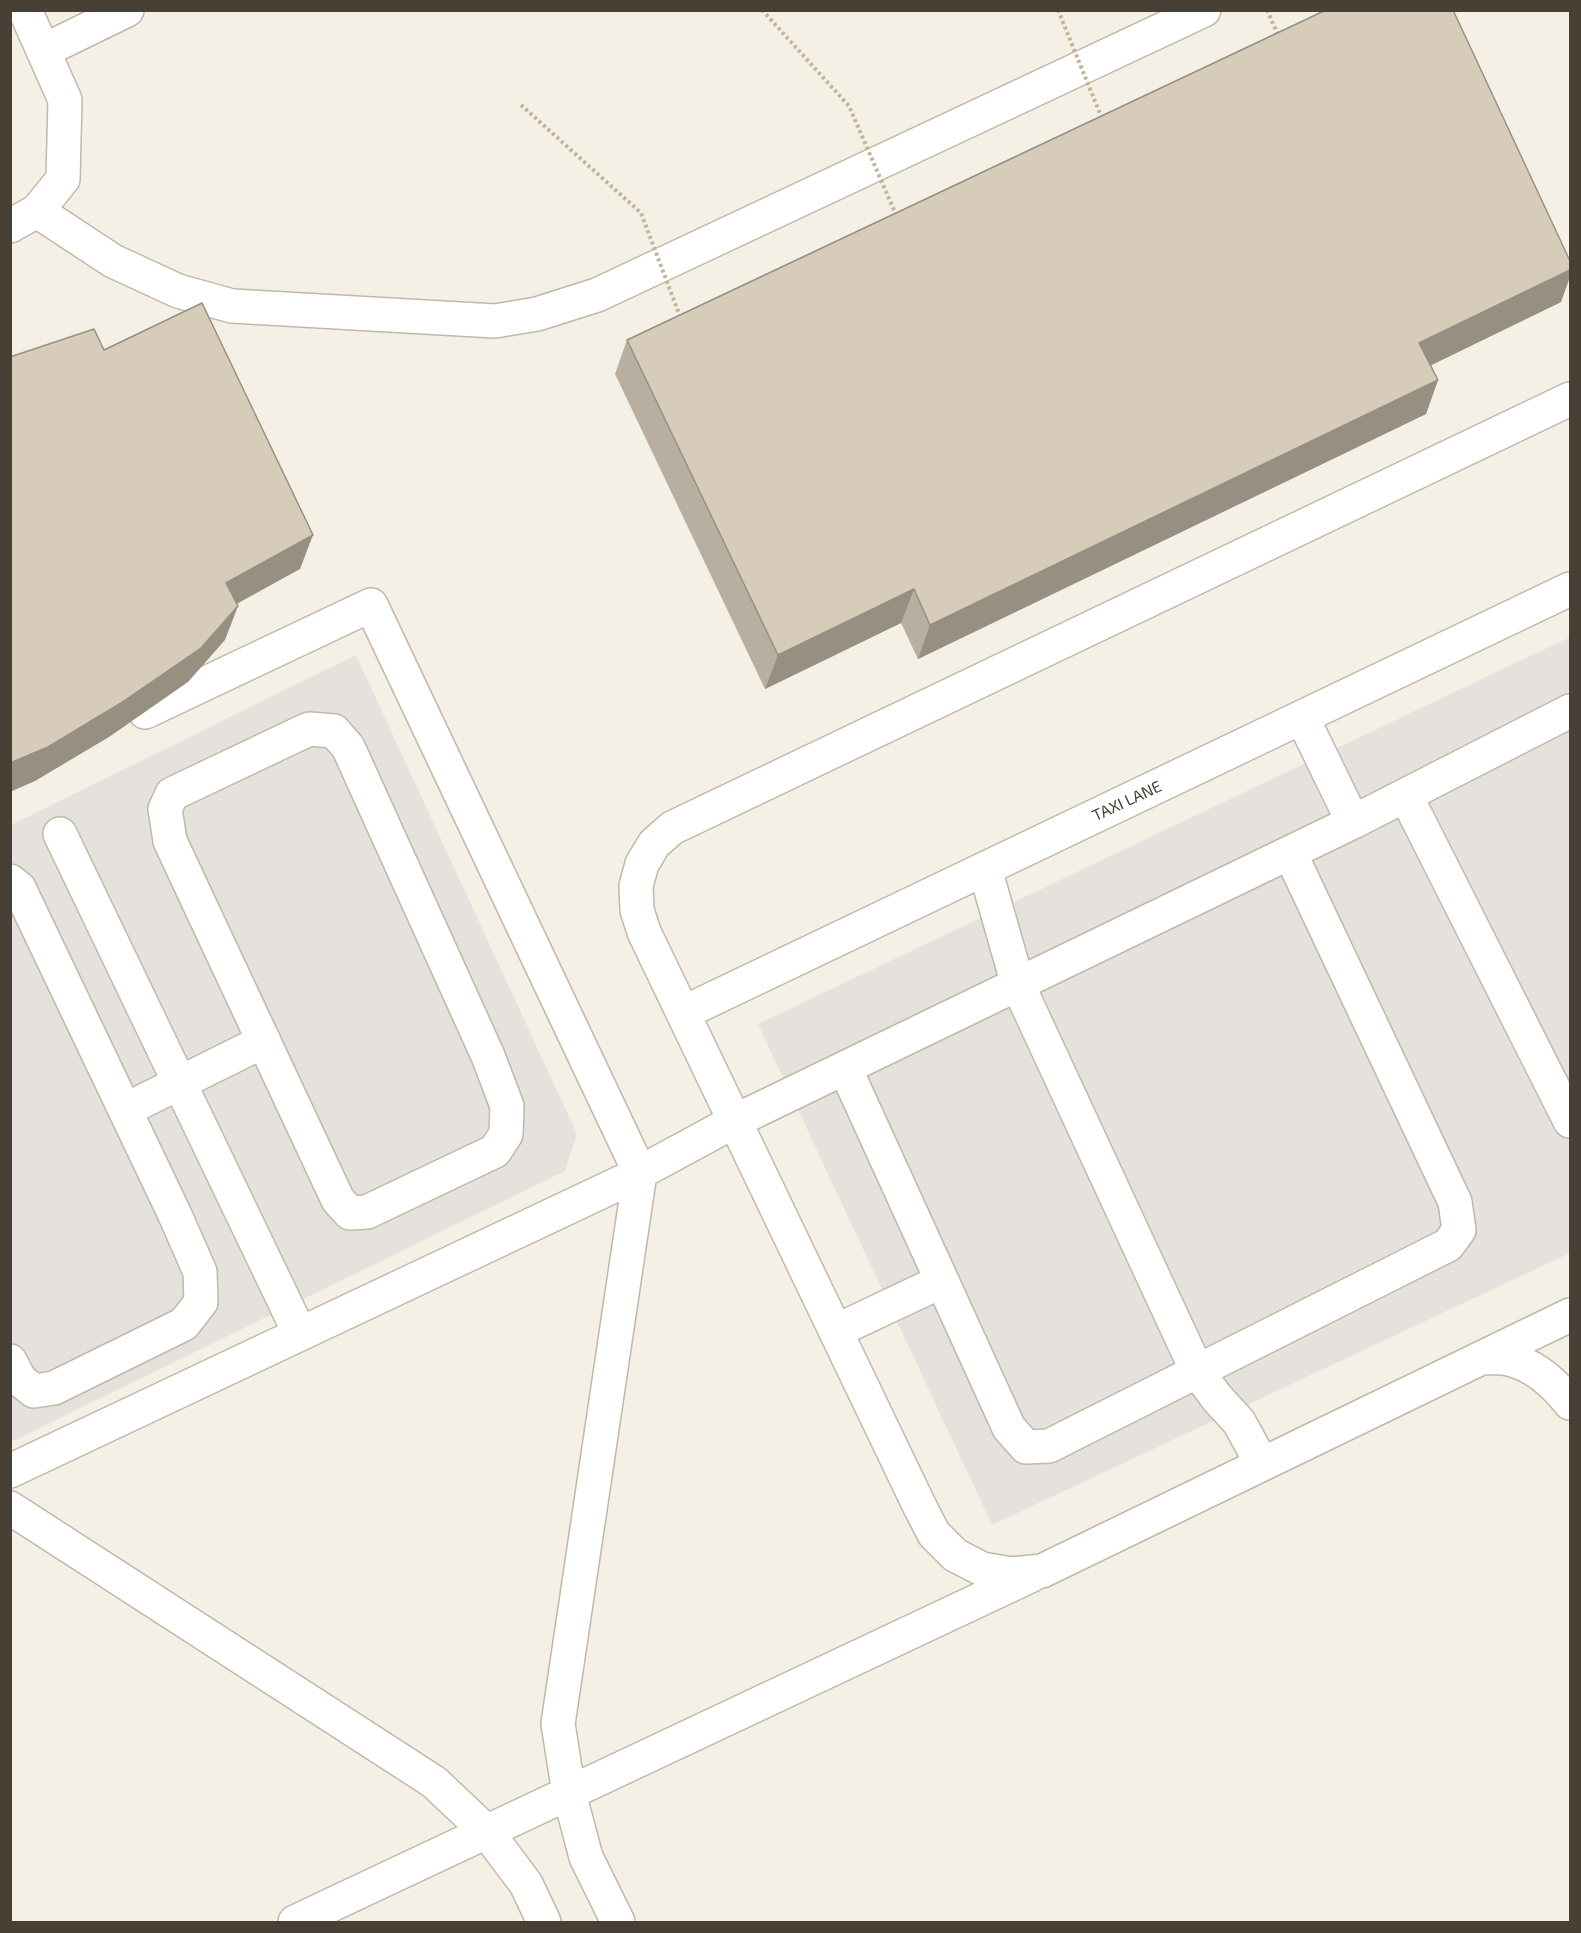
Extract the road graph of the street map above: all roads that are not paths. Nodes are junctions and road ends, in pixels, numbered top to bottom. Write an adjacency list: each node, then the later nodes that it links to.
1 (25, 10): 4 (street)
2 (127, 10): 4 (street)
3 (1204, 10): 5 (street)
4 (43, 51): 5 (street)
5 (24, 218)
6 (1570, 399): 18 (street)
7 (1570, 589): 10 (street, TAXI LANE)
8 (1570, 711): 11 (street)
9 (146, 712): 25 (street)
10 (1302, 717): 12 (street); 15 (street, TAXI LANE)
11 (1406, 796): 12 (street); 24 (street)
12 (1353, 822): 14 (street)
13 (60, 834): 21 (street)
14 (1290, 853): 17 (street); 32 (street)
15 (985, 868): 17 (street); 18 (street, TAXI LANE)
16 (10, 881): 22 (street)
17 (1018, 985): 20 (street); 32 (street)
18 (683, 1013): 23 (street)
19 (264, 1041): 19 (street); 21 (street)
20 (845, 1068): 23 (street); 26 (street)
21 (179, 1082): 22 (street); 29 (street)
22 (124, 1110): 31 (street)
23 (735, 1121): 25 (street); 28 (street)
24 (1570, 1121)
25 (640, 1173): 29 (street); 38 (street)
26 (942, 1281): 28 (street); 32 (street)
27 (1570, 1315): 30 (street)
28 (836, 1331): 37 (street)
29 (300, 1334): 35 (street)
30 (1481, 1358): 33 (street); 34 (street)
31 (10, 1361)
32 (1197, 1371): 34 (street)
33 (1570, 1403)
34 (1262, 1464): 37 (street)
35 (10, 1472)
36 (10, 1508): 39 (street)
37 (1042, 1571): 38 (street)
38 (569, 1793): 39 (street); 42 (street)
39 (487, 1832): 40 (street); 41 (street)
40 (295, 1923)
41 (544, 1923)
42 (618, 1923)

